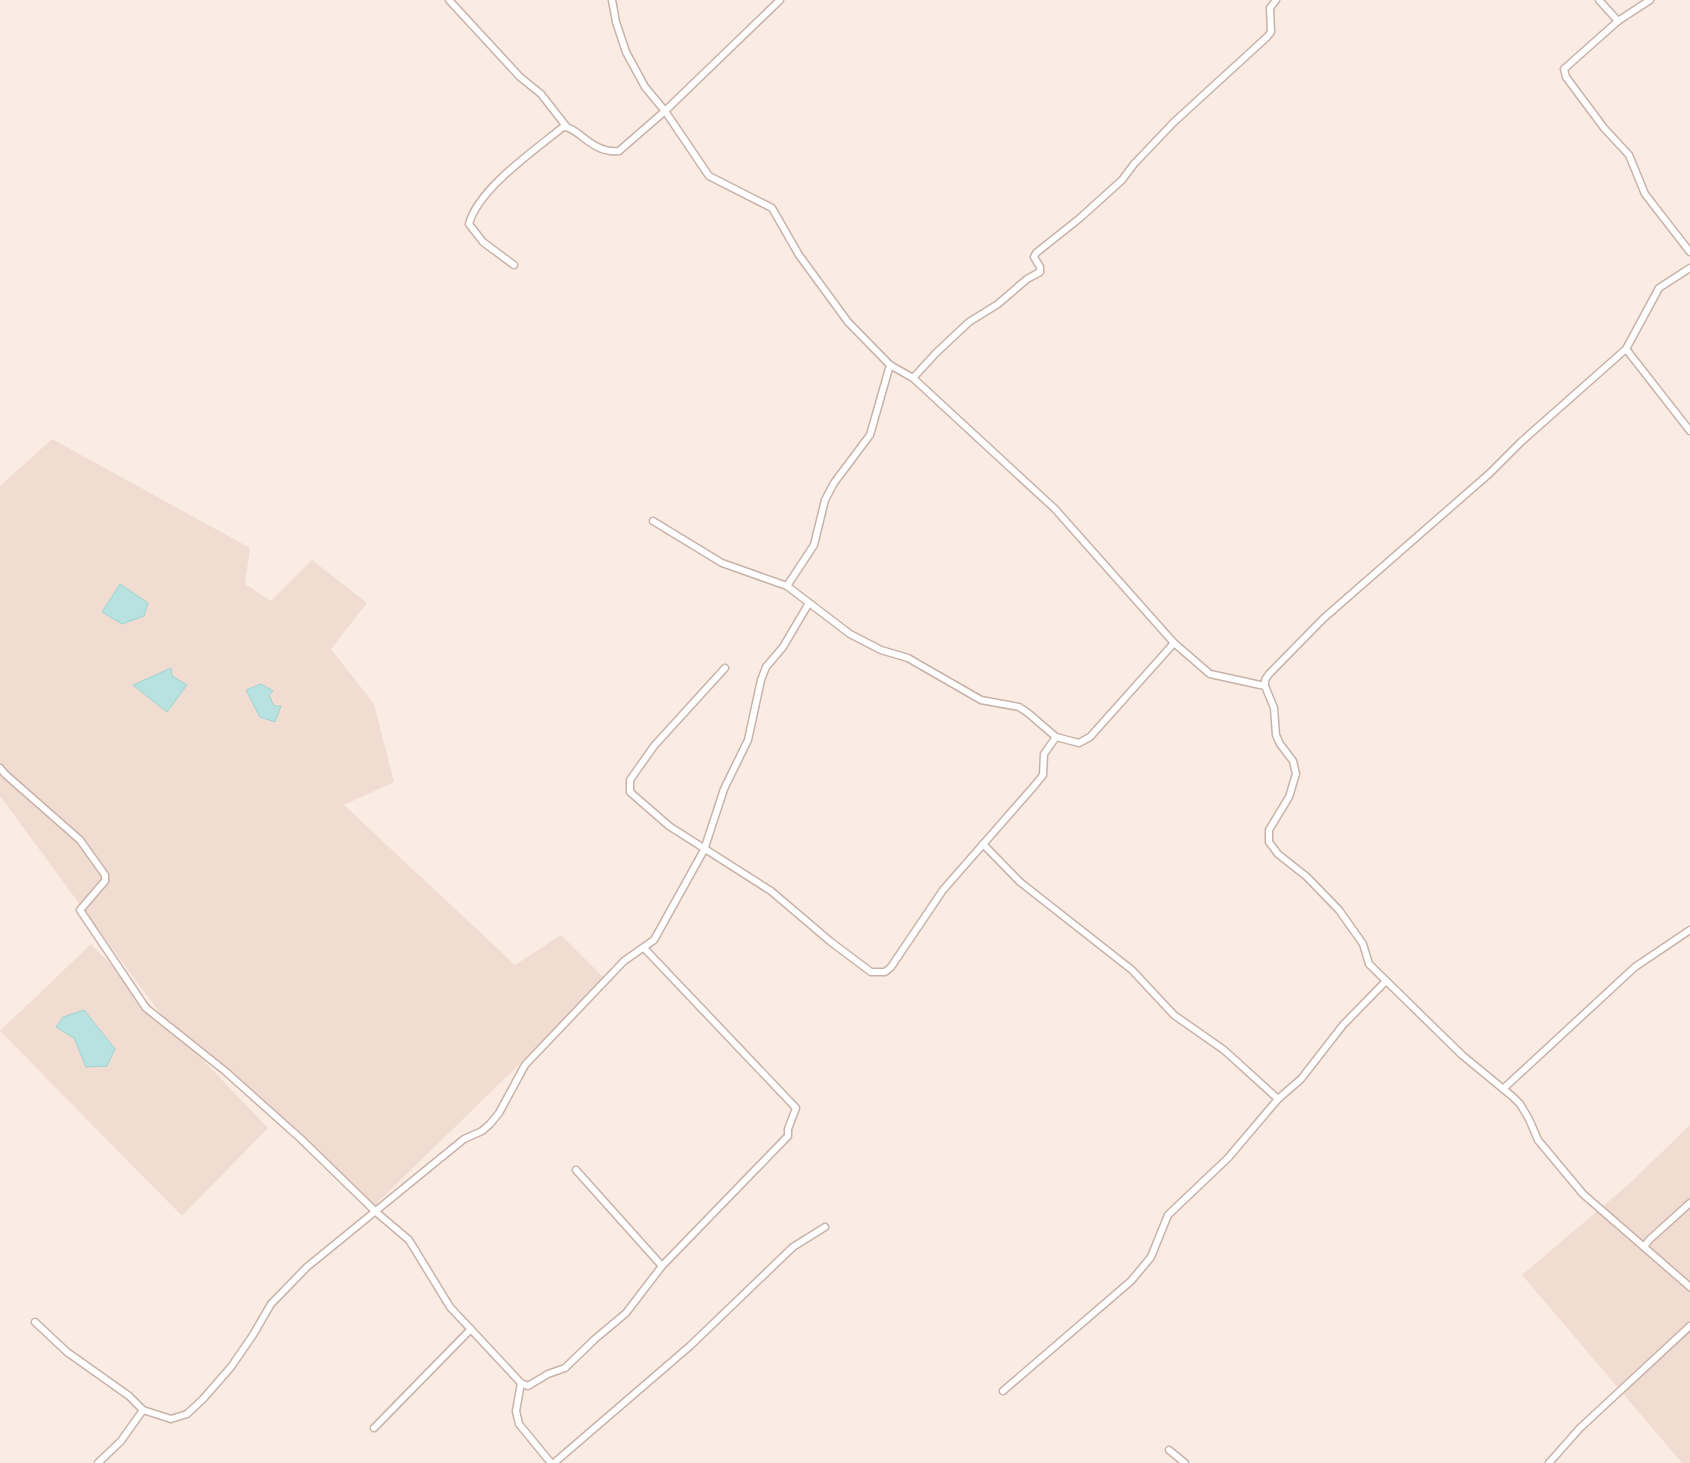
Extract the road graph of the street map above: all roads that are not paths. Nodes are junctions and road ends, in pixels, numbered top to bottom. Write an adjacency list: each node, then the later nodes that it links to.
1 (449, 0): 9 (street)
2 (612, 0): 8 (street)
3 (780, 0): 8 (street)
4 (1276, 0): 15 (street)
5 (1599, 0): 7 (street)
6 (1650, 0): 7 (street)
7 (1618, 21): 10 (street)
8 (665, 111): 9 (street); 14 (street)
9 (566, 126): 11 (street)
10 (1690, 252)
11 (514, 265)
12 (1690, 268): 13 (street)
13 (1626, 349): 16 (street); 22 (street)
14 (890, 364): 15 (street); 18 (street)
15 (913, 378): 20 (street)
16 (1690, 431)
17 (653, 521): 18 (street)
18 (787, 586): 19 (street)
19 (808, 602): 23 (street); 28 (street)
20 (1174, 643): 22 (street); 23 (street)
21 (725, 668): 28 (street)
22 (1265, 686): 31 (street)
23 (1056, 737): 27 (street)
24 (0, 768): 25 (street)
25 (5, 774): 26 (street); 36 (street)
26 (0, 780)
27 (984, 844): 28 (street); 33 (street)
28 (704, 850): 30 (street)
29 (1690, 930): 32 (street)
30 (644, 948): 36 (street); 39 (street)
31 (1386, 981): 32 (street); 33 (street)
32 (1503, 1089): 38 (street)
33 (1278, 1099): 45 (street)
34 (576, 1170): 39 (street)
35 (1690, 1203): 38 (street)
36 (376, 1212): 43 (street); 46 (street)
37 (825, 1227): 50 (street)
38 (1644, 1247): 40 (street)
39 (662, 1266): 44 (street)
40 (1690, 1287)
41 (35, 1322): 46 (street)
42 (1690, 1326): 52 (street)
43 (471, 1329): 44 (street); 47 (street)
44 (521, 1383): 50 (street)
45 (1003, 1391)
46 (144, 1410): 49 (street)
47 (374, 1428)
48 (1169, 1450): 51 (street)
49 (98, 1463)
50 (552, 1463)
51 (1186, 1463)
52 (1549, 1463)

